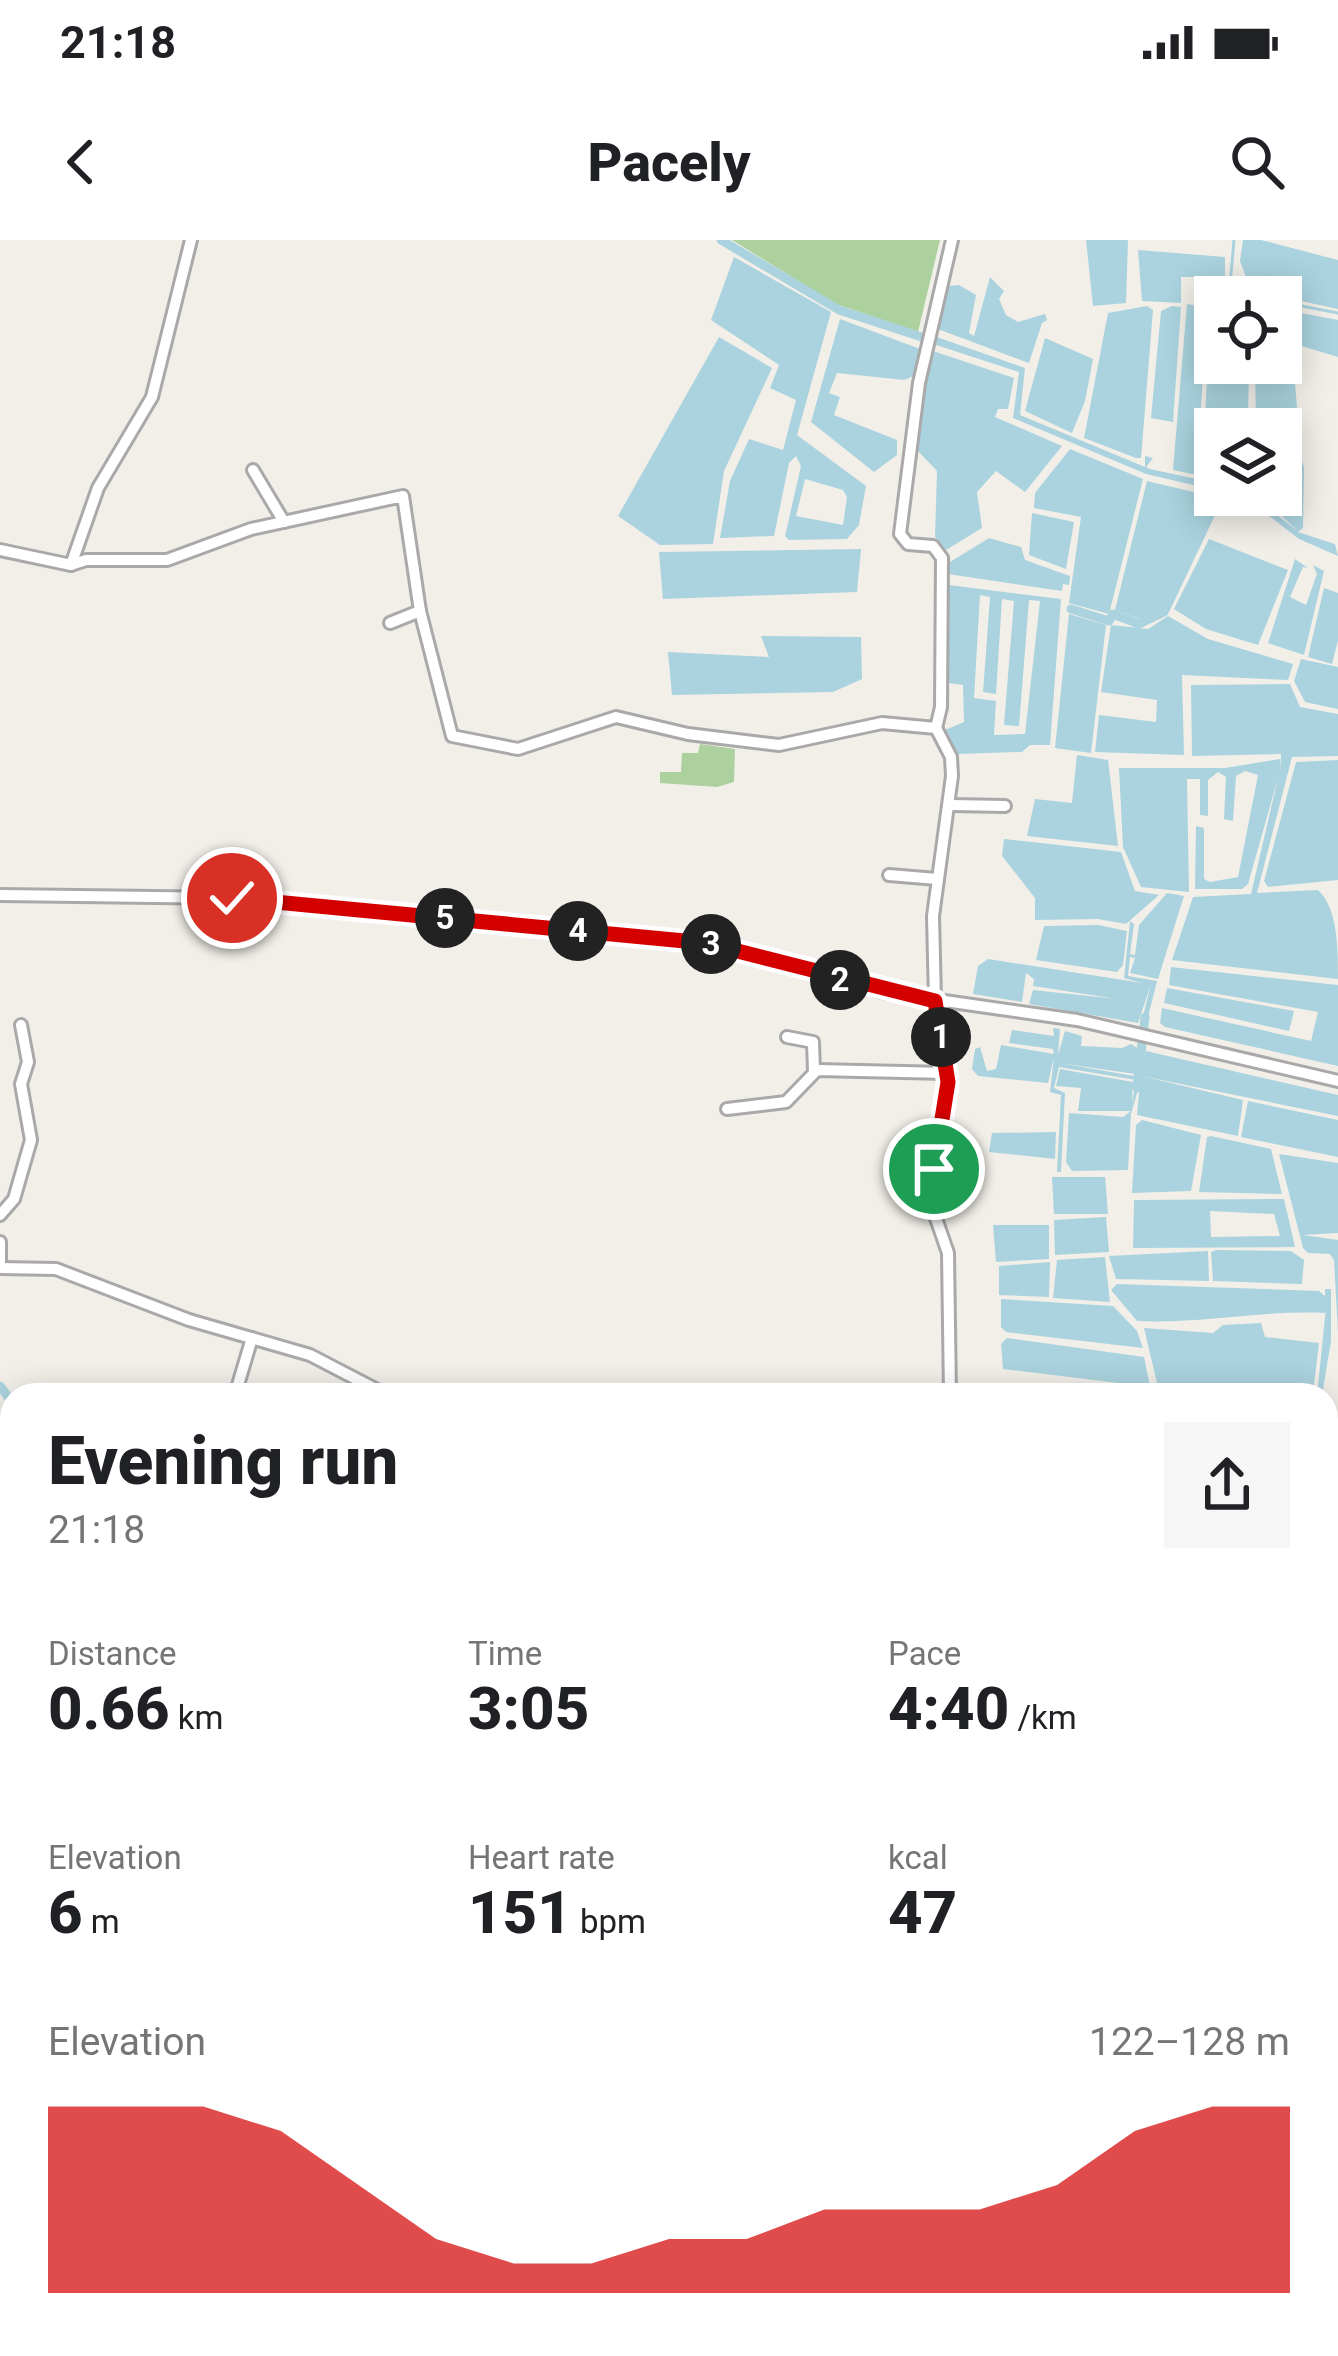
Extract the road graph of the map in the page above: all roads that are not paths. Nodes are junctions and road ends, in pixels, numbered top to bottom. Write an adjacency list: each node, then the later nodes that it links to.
1 (191, 240): 6 (street)
2 (952, 240): 9 (street)
3 (253, 470): 4 (street)
4 (284, 522): 6 (street); 7 (street)
5 (0, 550): 6 (street)
6 (71, 565)
7 (420, 611): 8 (street); 9 (street)
8 (390, 623)
9 (936, 728): 10 (street)
10 (951, 805): 11 (street); 13 (street)
11 (1005, 806)
12 (890, 875): 13 (street)
13 (938, 879): 15 (street)
14 (0, 896): 15 (street)
15 (935, 1001): 19 (street); 20 (street)
16 (21, 1025): 22 (street)
17 (787, 1037): 18 (street)
18 (814, 1071): 19 (street); 21 (street)
19 (946, 1073): 28 (street)
20 (1338, 1081)
21 (727, 1108)
22 (0, 1215)
23 (0, 1241): 24 (street)
24 (0, 1265): 25 (street)
25 (252, 1338): 26 (street); 27 (street)
26 (239, 1383)
27 (365, 1383)
28 (950, 1383)

